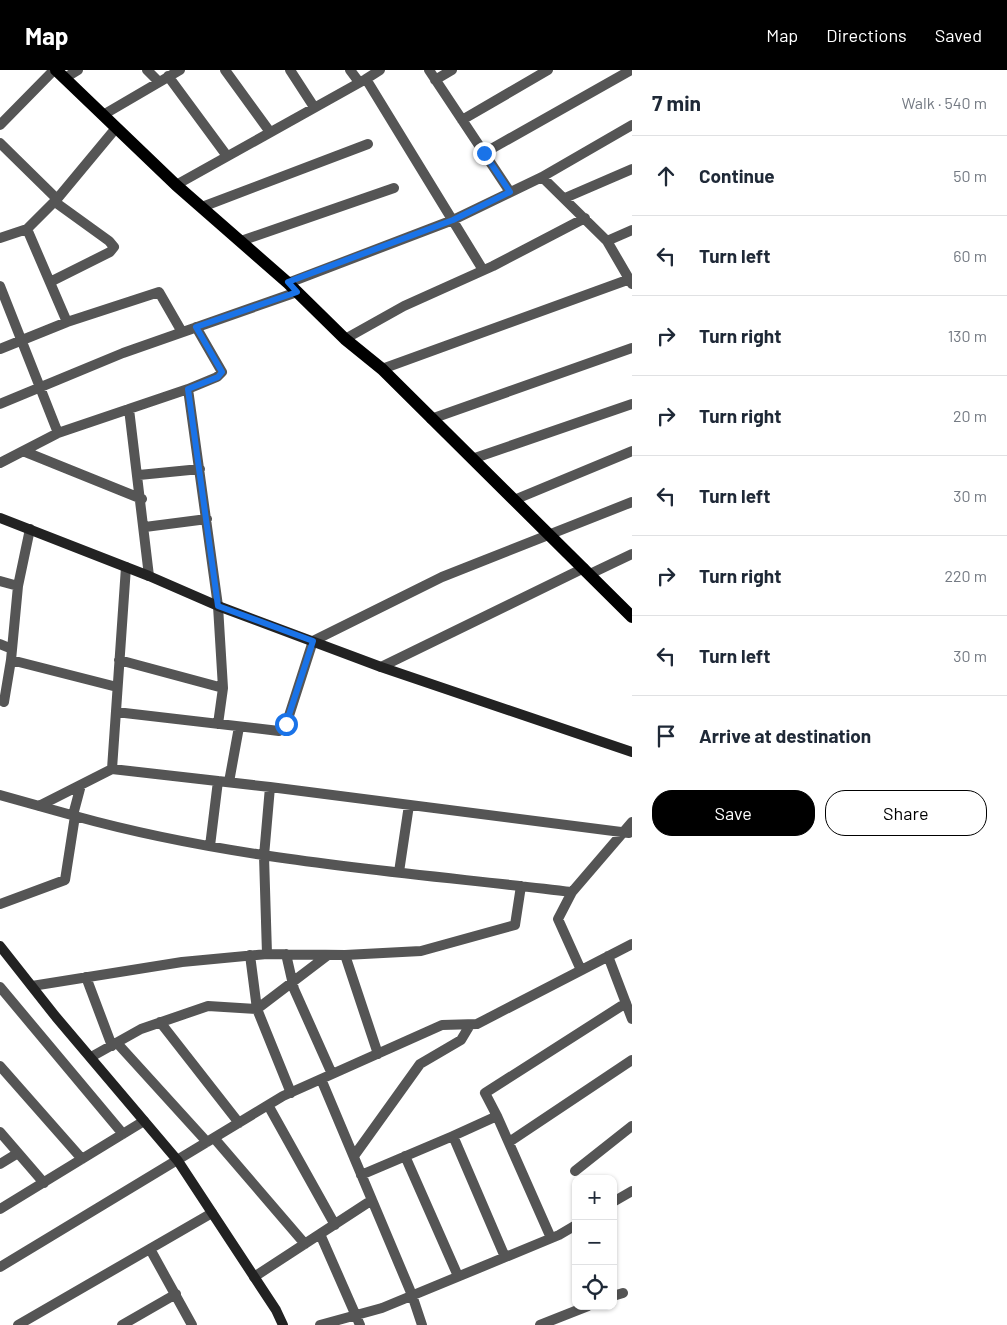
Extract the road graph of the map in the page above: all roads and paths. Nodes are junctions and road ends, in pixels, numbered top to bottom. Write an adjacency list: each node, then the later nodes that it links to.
1 (78, 70): 12 (street)
2 (147, 70): 16 (street)
3 (180, 70): 13 (street)
4 (225, 70): 23 (street)
5 (290, 70): 17 (street)
6 (350, 70): 15 (street)
7 (380, 70): 15 (street)
8 (429, 70): 14 (street)
9 (452, 70): 14 (street)
10 (548, 70): 19 (street)
11 (630, 70): 26 (street)
12 (59, 73): 18 (main road); 20 (street)
13 (168, 76): 16 (street); 27 (street)
14 (435, 80): 19 (street)
15 (362, 81): 17 (street); 37 (street)
16 (159, 82): 18 (street)
17 (314, 107): 23 (street)
18 (103, 115): 22 (main road)
19 (462, 120): 26 (street)
20 (0, 125)
21 (632, 125): 29 (street)
22 (116, 128): 30 (main road); 34 (street)
23 (270, 132): 27 (street)
24 (0, 143): 34 (street)
25 (368, 144): 35 (street)
26 (484, 153): 32 (street)
27 (227, 156): 30 (street)
28 (632, 169): 33 (street)
29 (542, 177): 32 (street); 33 (street)
30 (176, 185): 35 (main road)
31 (394, 188): 41 (street)
32 (510, 192): 37 (street)
33 (564, 198): 36 (street)
34 (56, 200): 38 (street); 44 (street)
35 (202, 207): 41 (main road)
36 (585, 218): 42 (street); 43 (street)
37 (453, 220): 43 (street); 47 (street)
38 (27, 229): 40 (street); 44 (street)
39 (632, 230): 42 (street)
40 (0, 238)
41 (241, 241): 47 (main road)
42 (606, 241): 45 (street)
43 (483, 270): 51 (street)
44 (50, 282): 48 (street)
45 (631, 282): 55 (street)
46 (0, 286): 52 (street)
47 (292, 287): 49 (street); 51 (main road)
48 (67, 322): 50 (street); 52 (street)
49 (196, 327): 50 (street); 57 (street)
50 (182, 332): 56 (street)
51 (345, 339): 55 (main road)
52 (21, 340): 54 (street); 56 (street)
53 (632, 348): 61 (street)
54 (0, 349)
55 (382, 369): 61 (main road)
56 (39, 388): 58 (street); 62 (street)
57 (188, 389): 60 (street); 67 (street)
58 (0, 404)
59 (632, 404): 65 (street)
60 (129, 409): 62 (street); 68 (street)
61 (431, 419): 65 (main road)
62 (58, 433): 63 (street)
63 (23, 451): 66 (street); 69 (street)
64 (632, 451): 70 (street)
65 (472, 459): 70 (main road)
66 (0, 463)
67 (200, 469): 68 (street); 73 (street)
68 (139, 475): 69 (street)
69 (142, 499): 74 (street)
70 (514, 500): 76 (main road)
71 (632, 502): 76 (street)
72 (0, 518): 75 (street)
73 (207, 519): 74 (street); 83 (street)
74 (145, 527): 80 (street)
75 (30, 529): 78 (street); 82 (street)
76 (549, 536): 79 (main road); 85 (street)
77 (632, 554): 79 (street)
78 (126, 567): 80 (street); 89 (street)
79 (587, 571): 84 (main road); 90 (street)
80 (149, 576): 83 (street)
81 (0, 581): 82 (street)
82 (18, 586): 87 (street)
83 (218, 606): 85 (street); 92 (street)
84 (632, 616)
85 (313, 641): 90 (street); 96 (street)
86 (0, 644): 87 (street)
87 (12, 649): 88 (street)
88 (11, 660): 91 (street); 93 (street)
89 (119, 660): 91 (street); 92 (street)
90 (382, 667): 97 (street)
91 (117, 687): 94 (street)
92 (224, 688): 95 (street)
93 (0, 700)
94 (116, 712): 95 (street); 98 (street)
95 (218, 724): 96 (street)
96 (239, 727): 100 (street)
97 (632, 752)
98 (112, 769): 99 (street); 101 (street)
99 (218, 781): 100 (street); 109 (street)
100 (229, 782): 102 (street)
101 (81, 785): 105 (street); 106 (street)
102 (270, 787): 104 (street); 110 (street)
103 (0, 795): 105 (street)
104 (409, 805): 108 (street); 111 (street)
105 (39, 806): 106 (street)
106 (74, 816): 109 (street); 114 (street)
107 (632, 822): 108 (street)
108 (628, 833): 113 (street)
109 (210, 846): 110 (street)
110 (264, 856): 111 (street); 117 (street)
111 (399, 872): 112 (street)
112 (521, 886): 113 (street); 120 (street)
113 (572, 892): 123 (street)
114 (0, 904)
115 (632, 944): 122 (street)
116 (0, 946): 126 (street)
117 (267, 954): 118 (street); 121 (street)
118 (286, 954): 119 (street); 125 (street)
119 (328, 955): 120 (street); 125 (street)
120 (345, 955): 134 (street)
121 (250, 956): 124 (street); 129 (street)
122 (608, 956): 123 (street); 128 (street)
123 (581, 970): 132 (street)
124 (86, 978): 126 (street); 133 (street)
125 (292, 982): 129 (street); 138 (street)
126 (32, 986): 135 (street)
127 (0, 987): 147 (street)
128 (626, 1003): 130 (street); 142 (street)
129 (257, 1009): 131 (street); 140 (street)
130 (632, 1019)
131 (160, 1022): 133 (street); 144 (street)
132 (470, 1024): 134 (street); 152 (street)
133 (114, 1044): 135 (street); 149 (street)
134 (378, 1054): 138 (street)
135 (91, 1057): 143 (street)
136 (632, 1060): 150 (street)
137 (0, 1066): 154 (street)
138 (332, 1074): 139 (street)
139 (321, 1079): 140 (street); 152 (street)
140 (291, 1092): 141 (street)
141 (268, 1105): 144 (street); 165 (street)
142 (497, 1116): 148 (street); 150 (street)
143 (144, 1121): 147 (street); 155 (street)
144 (239, 1123): 149 (street)
145 (632, 1126): 157 (street)
146 (0, 1132): 151 (street)
147 (122, 1134): 154 (street)
148 (453, 1136): 153 (street); 171 (street)
149 (211, 1140): 155 (street); 169 (street)
150 (509, 1142): 168 (street)
151 (18, 1153): 156 (street); 159 (street)
152 (354, 1156): 158 (street)
153 (405, 1156): 158 (street); 173 (street)
154 (82, 1159): 159 (street)
155 (178, 1161): 164 (street); 172 (street)
156 (0, 1164)
157 (575, 1171)
158 (361, 1174): 161 (street)
159 (44, 1182): 163 (street)
160 (632, 1191): 162 (street)
161 (372, 1200): 165 (street); 176 (street)
162 (617, 1200)
163 (0, 1209)
164 (212, 1213): 170 (street); 174 (street)
165 (335, 1225): 167 (street)
166 (572, 1227): 168 (street)
167 (320, 1234): 169 (street); 178 (street)
168 (551, 1238): 171 (street)
169 (305, 1244): 174 (street)
170 (150, 1249): 175 (street); 180 (street)
171 (505, 1257): 173 (street)
172 (0, 1267)
173 (458, 1276): 176 (street)
174 (254, 1278): 182 (street)
175 (176, 1294): 179 (street); 181 (street)
176 (412, 1295): 178 (street); 185 (street)
177 (578, 1310): 186 (street)
178 (356, 1315): 183 (street); 184 (street)
179 (127, 1324)
180 (18, 1325)
181 (192, 1325)
182 (283, 1325)
183 (320, 1325)
184 (360, 1325)
185 (422, 1325)
186 (540, 1325)

